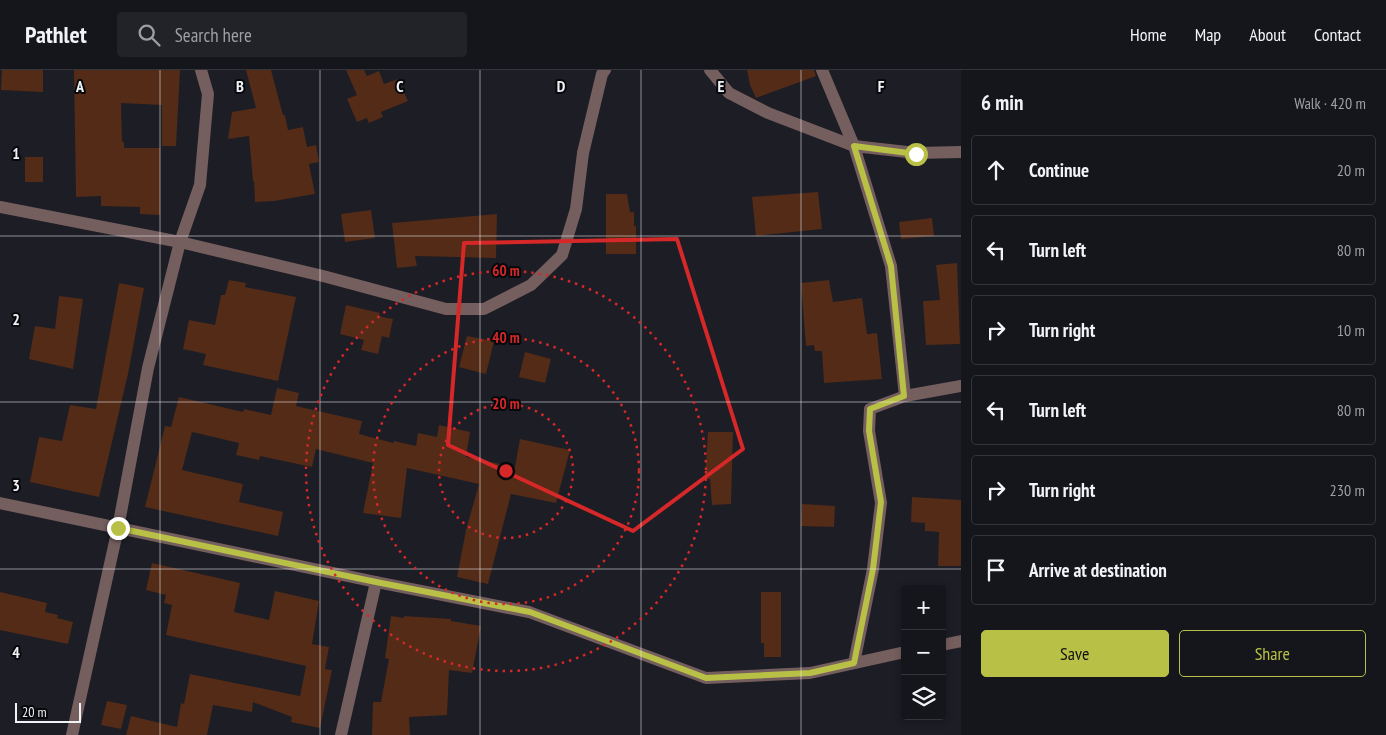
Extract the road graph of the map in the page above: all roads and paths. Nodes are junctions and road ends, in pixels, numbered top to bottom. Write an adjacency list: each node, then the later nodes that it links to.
1 (201, 70): 8 (street)
2 (605, 70): 8 (street)
3 (710, 70): 5 (street)
4 (822, 70): 5 (street)
5 (854, 146): 6 (street); 10 (street)
6 (961, 152)
7 (0, 207): 8 (street)
8 (180, 242): 12 (street)
9 (961, 386): 10 (street)
10 (904, 396): 17 (street)
11 (0, 504): 12 (street)
12 (118, 528): 13 (street); 18 (street)
13 (376, 582): 17 (street); 19 (street)
14 (961, 641): 15 (street)
15 (946, 643)
16 (901, 653): 17 (street)
17 (854, 663)
18 (72, 735)
19 (341, 735)

